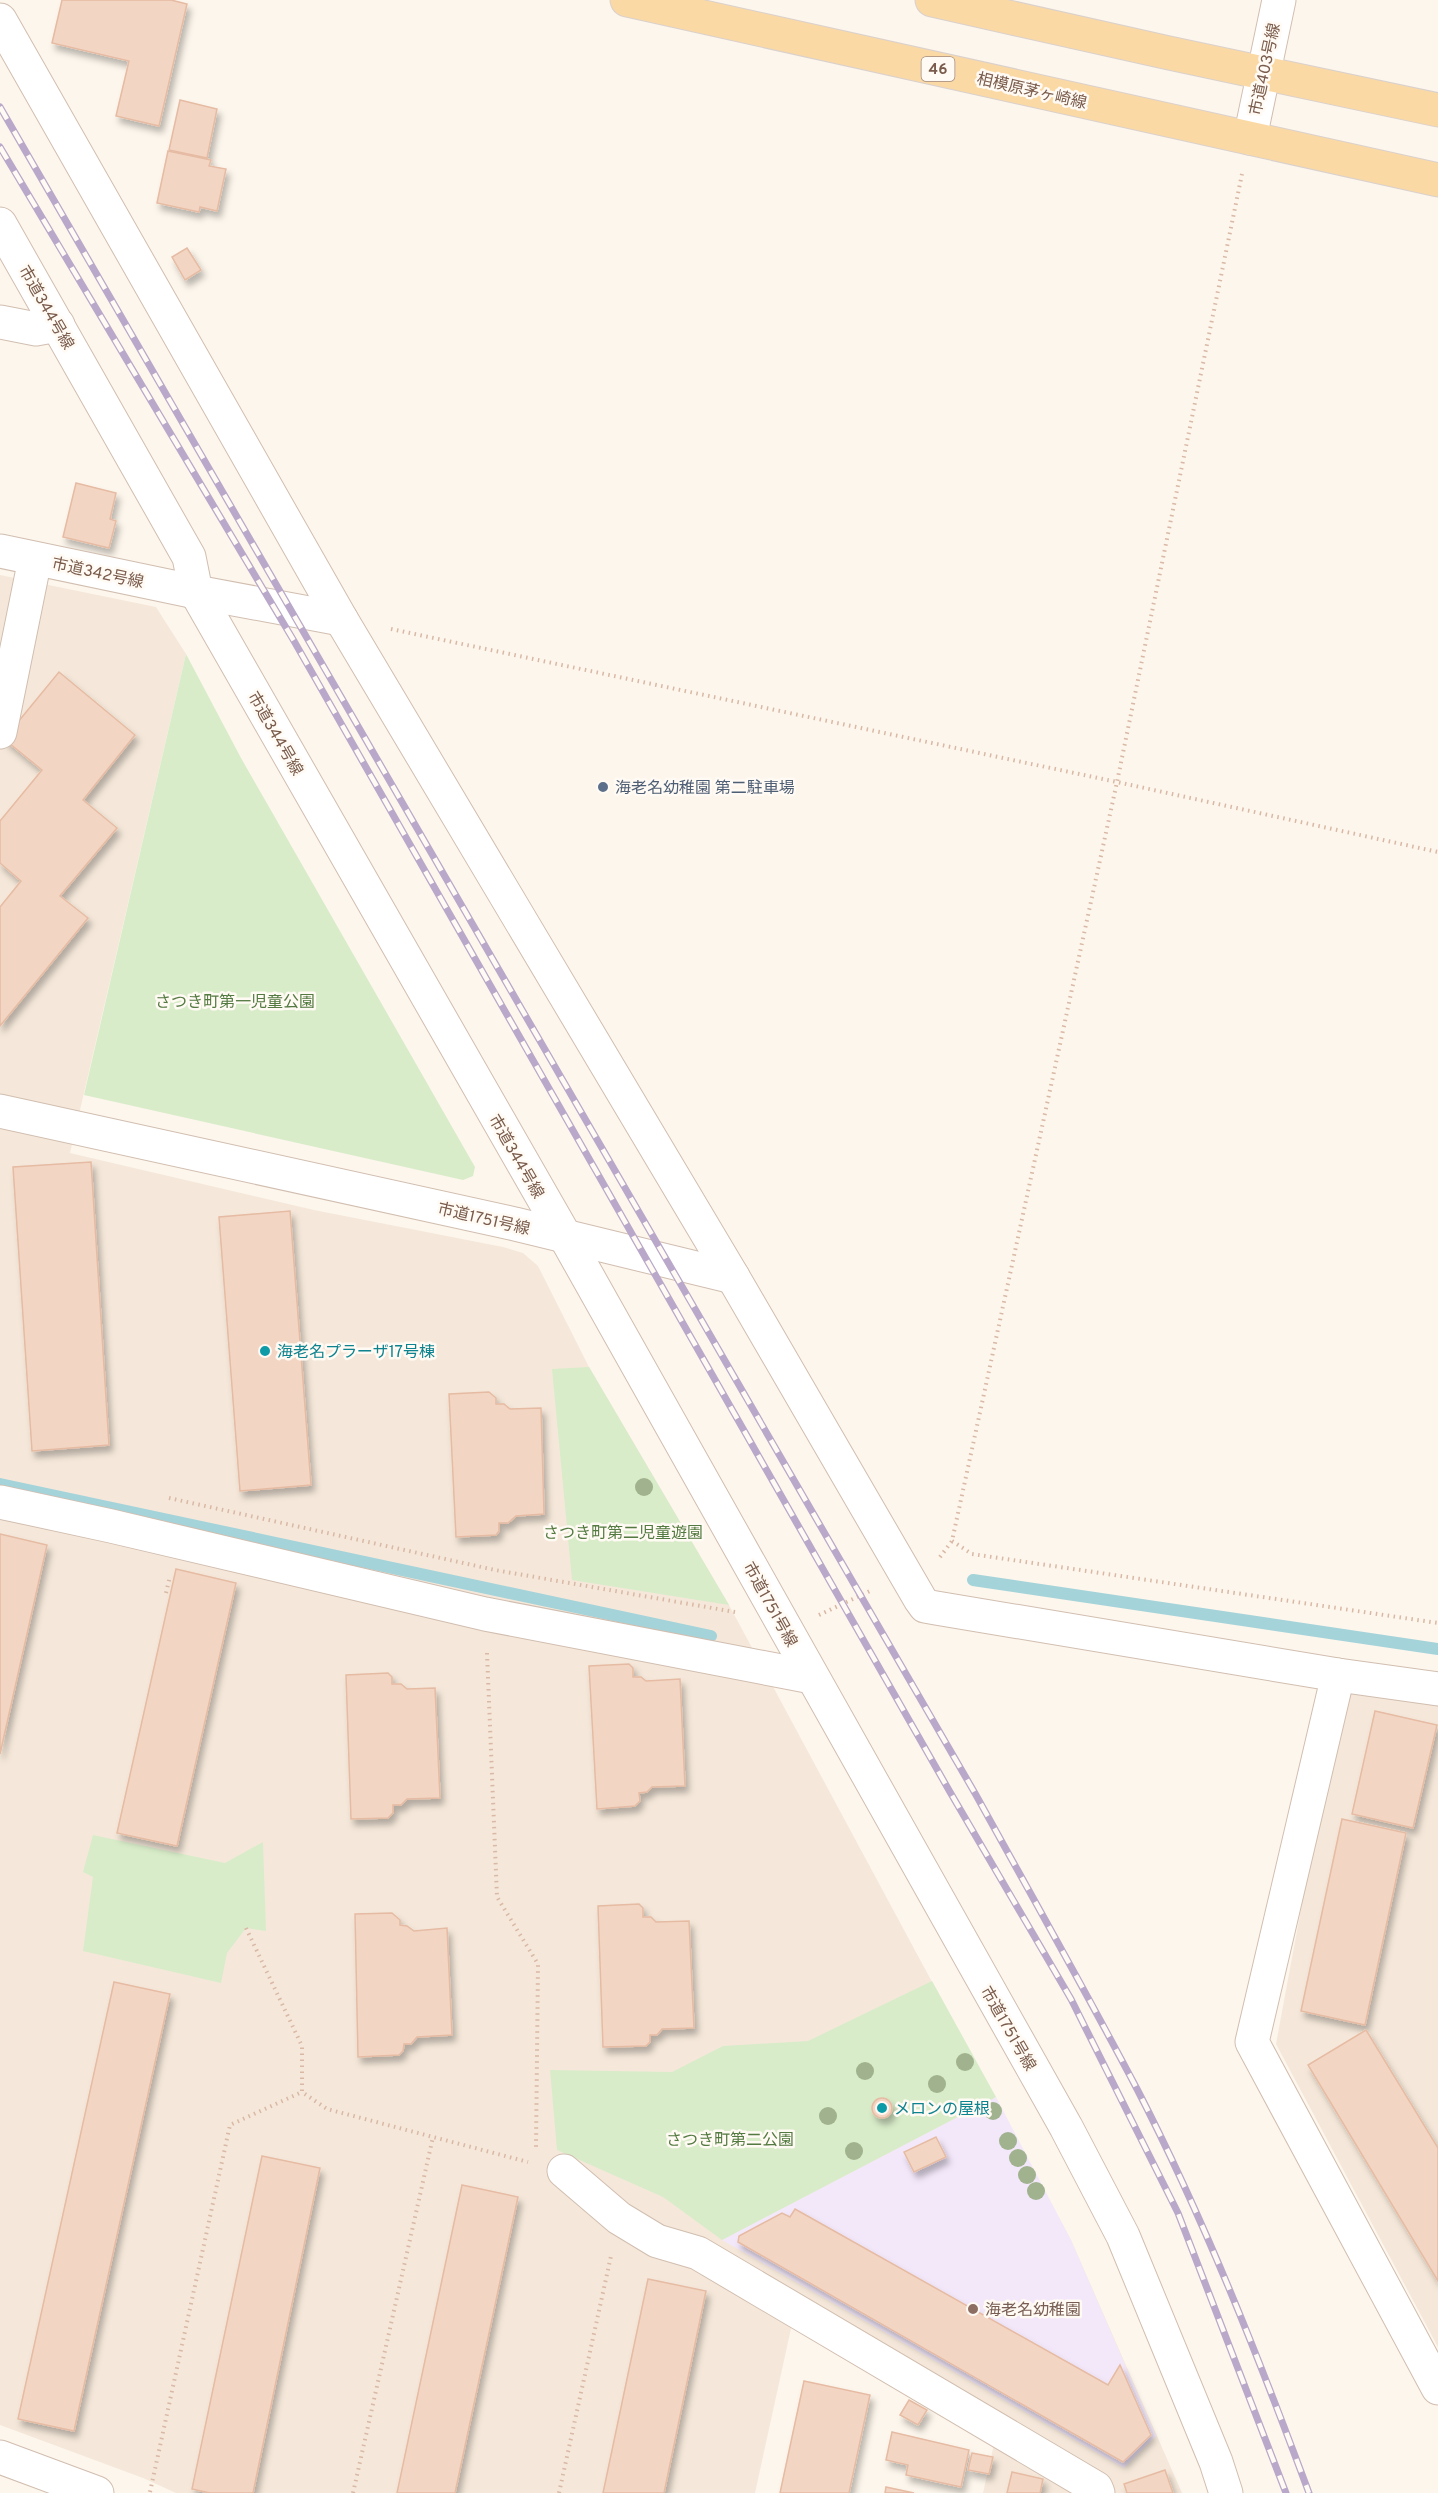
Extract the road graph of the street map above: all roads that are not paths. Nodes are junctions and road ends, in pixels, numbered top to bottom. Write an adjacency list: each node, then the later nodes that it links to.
1 (627, 0): 7 (main road, 相模原茅ヶ崎線 / 46)
2 (932, 0): 5 (main road)
3 (1279, 0): 5 (street, 市道403号線)
4 (0, 20): 15 (street)
5 (1264, 72): 6 (main road); 7 (street, 市道403号線)
6 (1438, 110)
7 (1250, 138): 8 (main road, 相模原茅ヶ崎線 / 46)
8 (1438, 180)
9 (0, 224): 11 (street, 市道344号線)
10 (0, 322): 11 (street)
11 (58, 324): 14 (street, 市道344号線)
12 (0, 551): 13 (street, 市道342号線)
13 (34, 559): 14 (street, 市道342号線); 16 (street)
14 (196, 592): 15 (street, 市道342号線); 18 (street, 市道344号線)
15 (341, 619): 19 (street)
16 (0, 732)
17 (0, 1112): 18 (street, 市道1751号線)
18 (566, 1238): 19 (street); 22 (street, 市道1751号線)
19 (733, 1277): 21 (street)
20 (0, 1502): 22 (street)
21 (1338, 1675): 23 (street); 25 (street)
22 (812, 1677): 29 (street, 市道1751号線)
23 (1438, 1689)
24 (550, 2168): 28 (street)
25 (1438, 2388)
26 (0, 2457): 27 (street)
27 (97, 2493)
28 (1098, 2493)
29 (1226, 2493)

